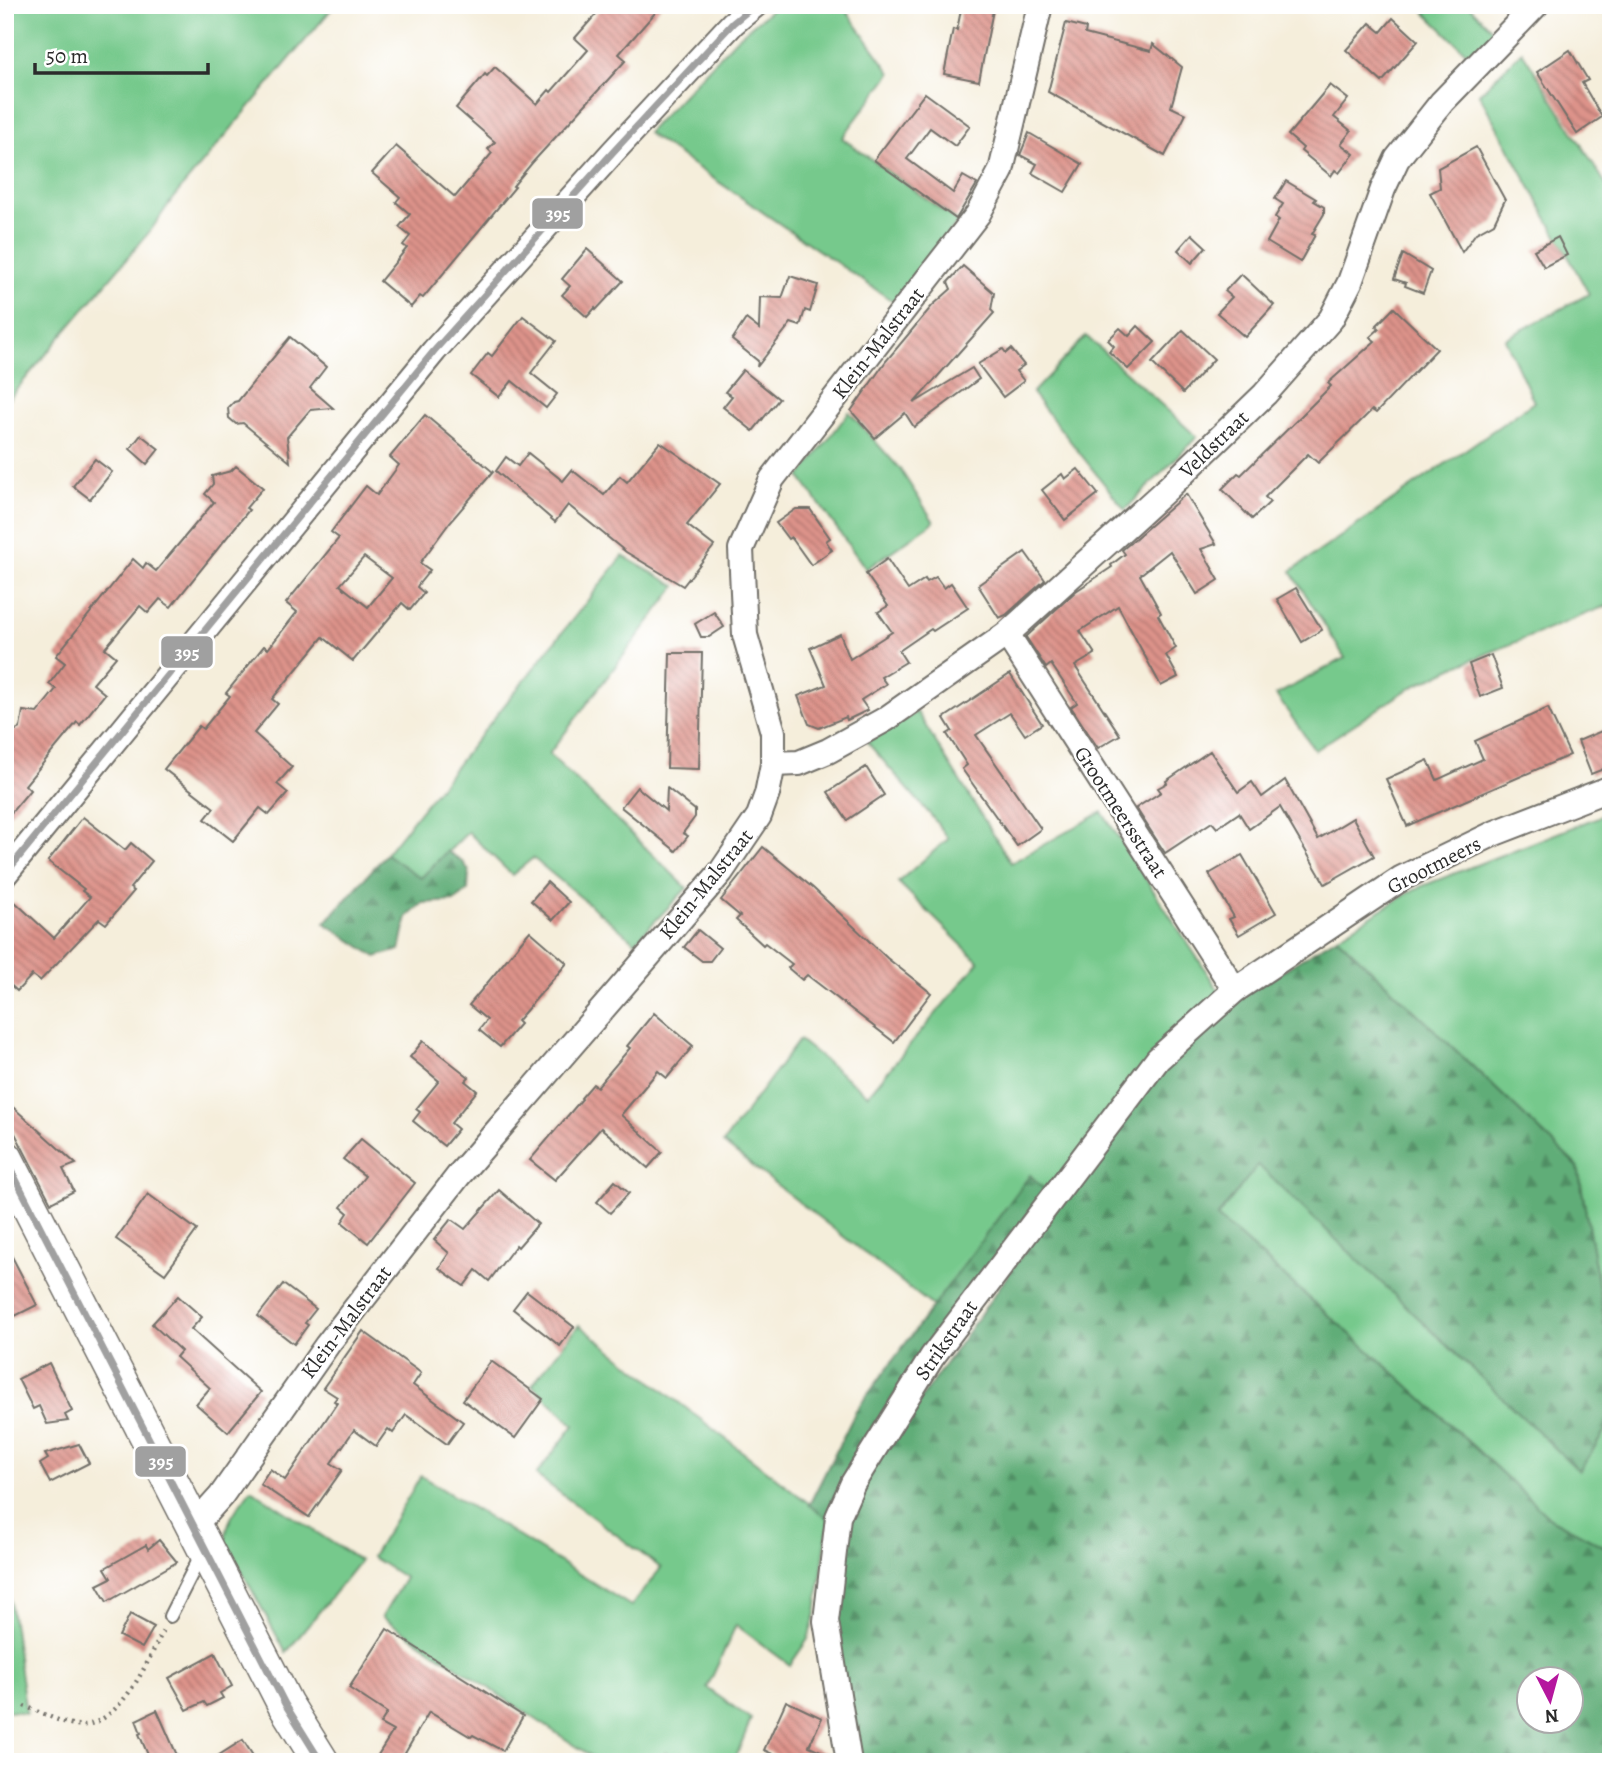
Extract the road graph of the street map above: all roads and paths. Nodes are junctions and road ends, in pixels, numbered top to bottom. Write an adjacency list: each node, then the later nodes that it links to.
1 (755, 5): 7 (street)
2 (1040, 5): 5 (street, Klein-Malstraat)
3 (1536, 5): 4 (street, Veldstraat)
4 (1007, 634): 5 (street, Veldstraat); 8 (street, Grootmeersstraat)
5 (773, 764): 10 (street, Klein-Malstraat)
6 (1611, 788): 8 (street, Grootmeers)
7 (5, 874)
8 (1235, 990): 14 (street, Strikstraat)
9 (5, 1158): 10 (main road)
10 (199, 1537): 11 (lane); 13 (main road)
11 (170, 1616): 12 (path)
12 (24, 1706)
13 (321, 1762)
14 (849, 1762)

